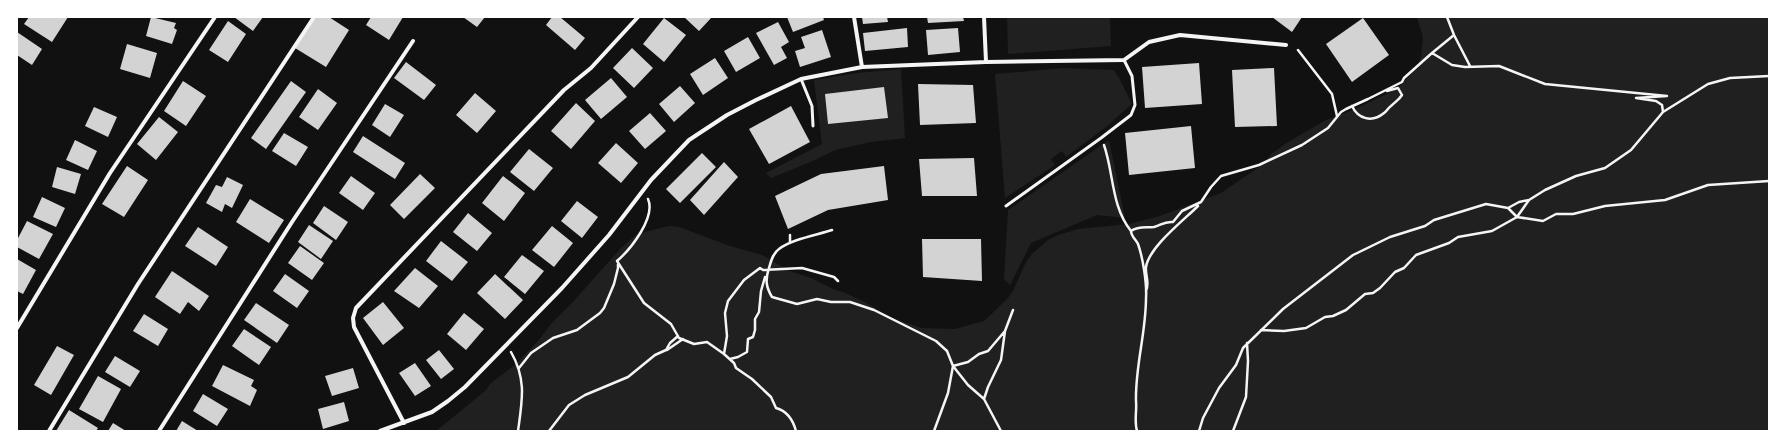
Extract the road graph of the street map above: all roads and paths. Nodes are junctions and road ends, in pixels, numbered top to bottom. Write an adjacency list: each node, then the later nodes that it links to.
1 (215, 17): 41 (street)
2 (314, 17): 55 (street)
3 (638, 17): 54 (street)
4 (854, 17): 15 (street)
5 (984, 17): 13 (street)
6 (1447, 17): 7 (path)
7 (1454, 35): 11 (path); 14 (path)
8 (413, 42): 56 (street)
9 (1286, 45): 12 (street)
10 (1298, 50): 21 (path)
11 (1432, 53): 14 (path); 18 (path)
12 (1124, 60): 13 (street); 23 (lane)
13 (986, 62): 15 (street)
14 (1470, 66): 20 (path)
15 (862, 67): 17 (street)
16 (1769, 76): 20 (path)
17 (801, 79): 22 (lane); 25 (street)
18 (1384, 91): 19 (path); 19 (path)
19 (1352, 106): 21 (path)
20 (1663, 112): 26 (path)
21 (1337, 117): 27 (path)
22 (813, 126)
23 (1101, 138): 28 (lane); 32 (path)
24 (1769, 181): 30 (path)
25 (644, 189): 35 (path); 47 (street)
26 (1529, 200): 29 (path); 30 (path)
27 (1201, 202): 32 (path); 39 (path)
28 (1006, 206)
29 (1508, 208): 30 (path); 42 (path)
30 (1517, 216): 42 (path)
31 (832, 230): 34 (path)
32 (1131, 231): 39 (path)
33 (790, 235): 34 (path)
34 (790, 243): 36 (path)
35 (617, 261): 44 (path); 52 (path)
36 (768, 269): 37 (path); 38 (path); 49 (path)
37 (766, 275): 50 (path); 51 (path)
38 (838, 281)
39 (1146, 292): 63 (path)
40 (1013, 310): 43 (path)
41 (17, 328)
42 (1261, 330): 46 (path)
43 (1005, 331): 51 (path); 53 (path)
44 (678, 336): 45 (path); 48 (path)
45 (683, 339): 48 (path); 49 (path)
46 (1247, 343): 64 (path); 65 (path)
47 (506, 345): 52 (path); 54 (street)
48 (666, 350): 59 (path)
49 (724, 354): 50 (path)
50 (730, 359): 60 (path)
51 (953, 366): 53 (path); 61 (path)
52 (519, 368): 58 (path)
53 (984, 399): 62 (path)
54 (404, 423): 57 (street)
55 (49, 431)
56 (159, 431)
57 (380, 431)
58 (518, 431)
59 (549, 431)
60 (796, 431)
61 (934, 431)
62 (1001, 431)
63 (1137, 431)
64 (1199, 431)
65 (1233, 431)

